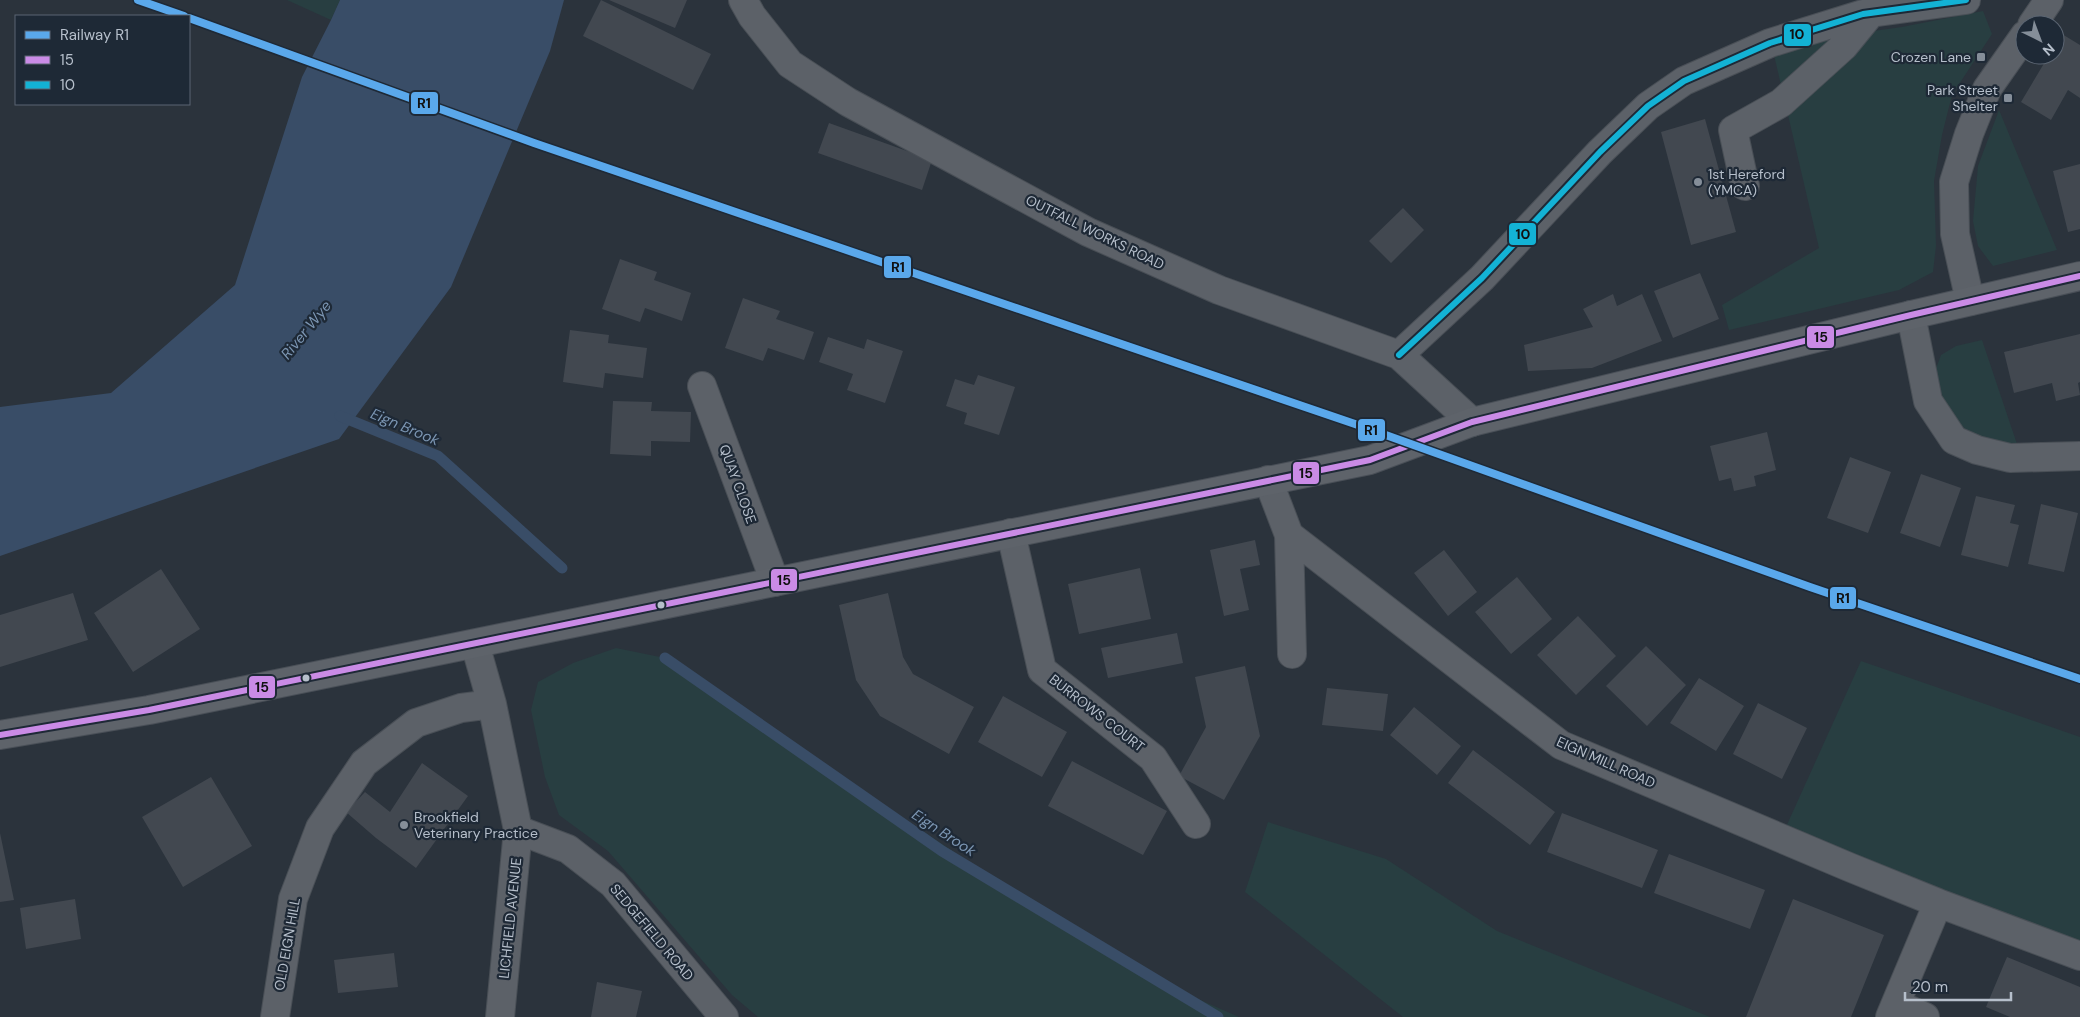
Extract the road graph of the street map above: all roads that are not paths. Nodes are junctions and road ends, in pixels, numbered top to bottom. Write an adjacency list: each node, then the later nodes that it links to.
1 (743, 0): 11 (street, OUTFALL WORKS ROAD)
2 (1966, 0): 4 (street)
3 (2050, 0): 5 (street)
4 (1871, 13): 7 (street); 11 (street)
5 (2039, 15)
6 (2015, 49): 9 (street)
7 (1745, 186)
8 (2080, 276): 9 (main road)
9 (1970, 301): 10 (main road)
10 (1910, 315): 13 (main road); 14 (street)
11 (1398, 355): 13 (street, OUTFALL WORKS ROAD)
12 (702, 386): 18 (street, QUAY CLOSE)
13 (1472, 422): 15 (main road)
14 (2080, 456)
15 (1268, 480): 16 (main road); 17 (street)
16 (1011, 533): 18 (main road); 23 (street, BURROWS COURT)
17 (1289, 535): 20 (street); 25 (street, EIGN MILL ROAD)
18 (775, 582): 19 (main road)
19 (475, 644): 21 (street, LICHFIELD AVENUE); 22 (main road)
20 (1292, 654)
21 (492, 704): 24 (street, LICHFIELD AVENUE); 28 (street, OLD EIGN HILL)
22 (0, 735)
23 (1196, 824)
24 (518, 830): 29 (street, LICHFIELD AVENUE); 30 (street, SEDGEFIELD ROAD)
25 (1938, 903): 26 (street, EIGN MILL ROAD); 27 (street)
26 (2080, 956)
27 (1893, 1010): 31 (street)
28 (275, 1017)
29 (500, 1017)
30 (724, 1017)
31 (1925, 1017)

